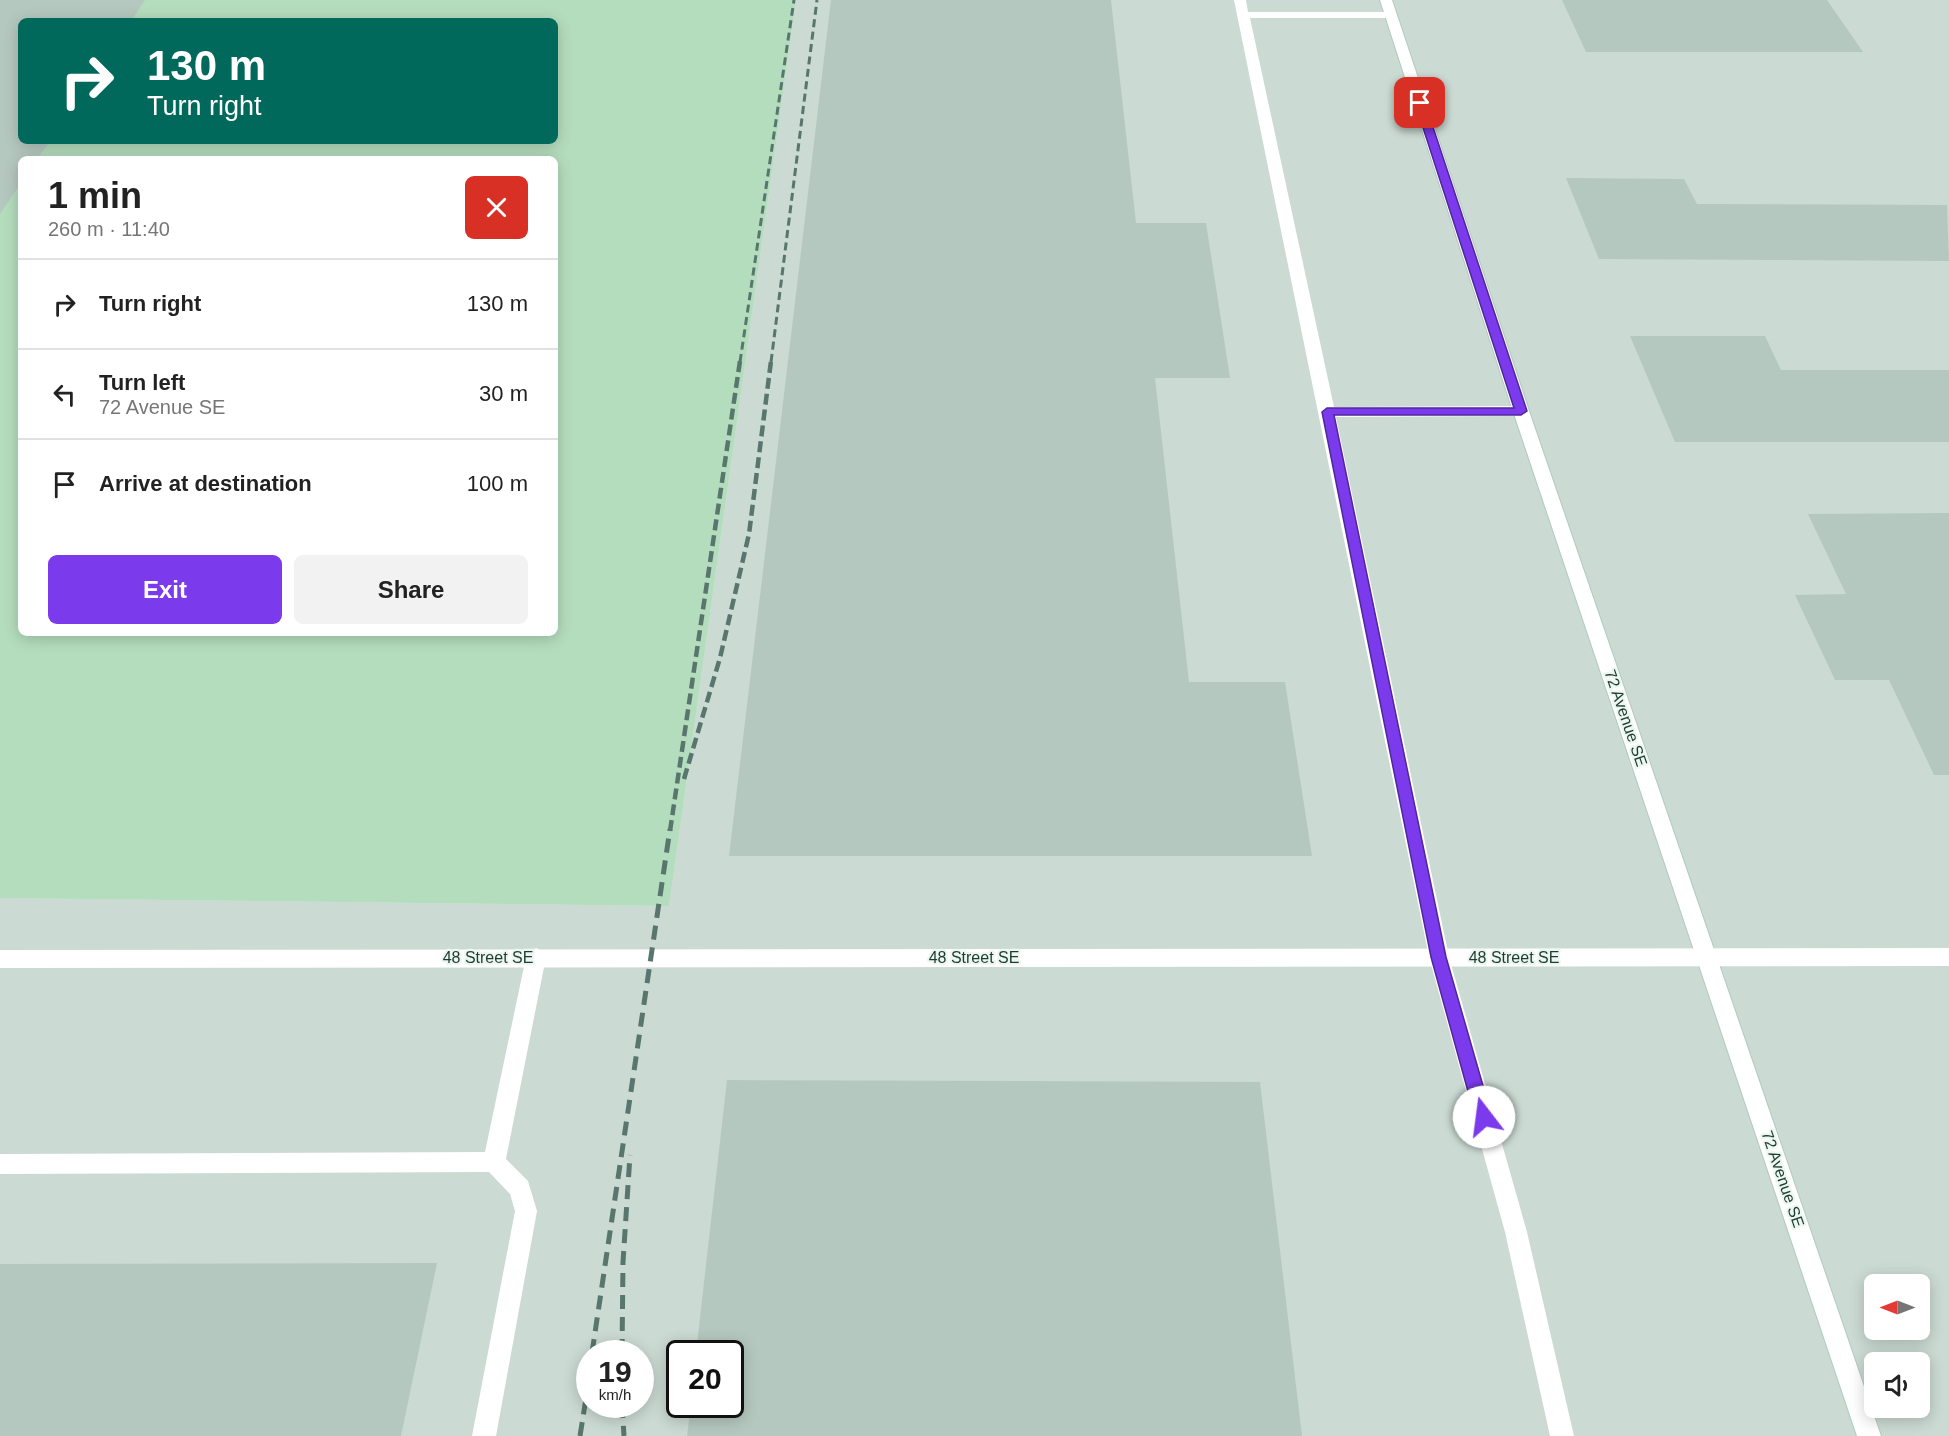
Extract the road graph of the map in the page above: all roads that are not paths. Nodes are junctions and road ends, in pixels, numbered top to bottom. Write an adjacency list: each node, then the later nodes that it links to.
1 (1241, 7): 2 (street); 4 (street)
2 (1388, 8): 3 (street, 72 Avenue SE)
3 (1521, 411): 4 (street); 7 (street, 72 Avenue SE)
4 (1327, 412): 6 (street)
5 (536, 957): 6 (street, 48 Street SE); 9 (street, 48 Street SE); 10 (street)
6 (1439, 957): 7 (street, 48 Street SE); 13 (street)
7 (1708, 957): 8 (street, 48 Street SE); 14 (street, 72 Avenue SE)
8 (1949, 957)
9 (0, 959)
10 (494, 1162): 11 (street); 12 (street)
11 (0, 1164)
12 (484, 1436)
13 (1562, 1436)
14 (1869, 1436)

